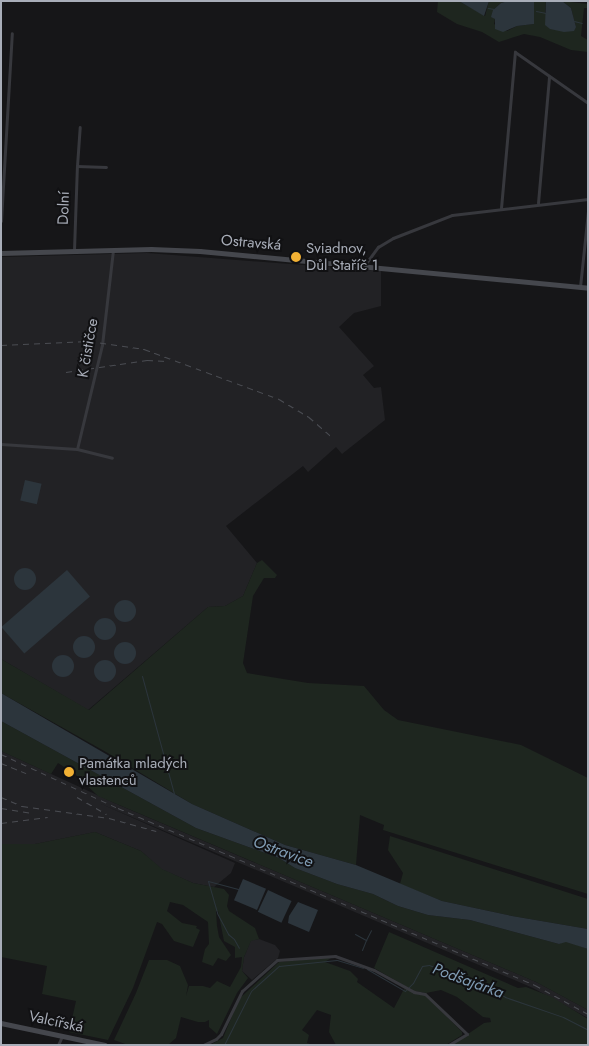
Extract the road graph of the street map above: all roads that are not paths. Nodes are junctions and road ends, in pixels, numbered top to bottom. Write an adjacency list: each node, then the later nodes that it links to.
1 (12, 33): 6 (street)
2 (548, 76): 3 (street); 10 (street); 11 (street)
3 (588, 103)
4 (80, 127): 7 (street, Dolní)
5 (1, 135): 6 (street)
6 (6, 135): 13 (street)
7 (77, 166): 8 (street); 14 (street, Dolní)
8 (106, 166)
9 (588, 199): 10 (street)
10 (538, 203): 11 (street)
11 (501, 208): 17 (street)
12 (588, 211): 18 (street)
13 (1, 221)
14 (74, 250): 15 (street, Ostravská); 16 (street, Ostravská)
15 (113, 250): 17 (street, Ostravská); 21 (street, K čističce)
16 (1, 253)
17 (364, 266): 18 (street, Ostravská)
18 (580, 287): 19 (street, Ostravská)
19 (588, 288)
20 (1, 444): 21 (street)
21 (77, 449): 22 (street)
22 (112, 458)
23 (1, 1023): 24 (street, Valcířská)
24 (62, 1036): 25 (street); 26 (street, Valcířská)
25 (58, 1045)
26 (105, 1045)
27 (204, 1045): 28 (street)
28 (449, 1045)

